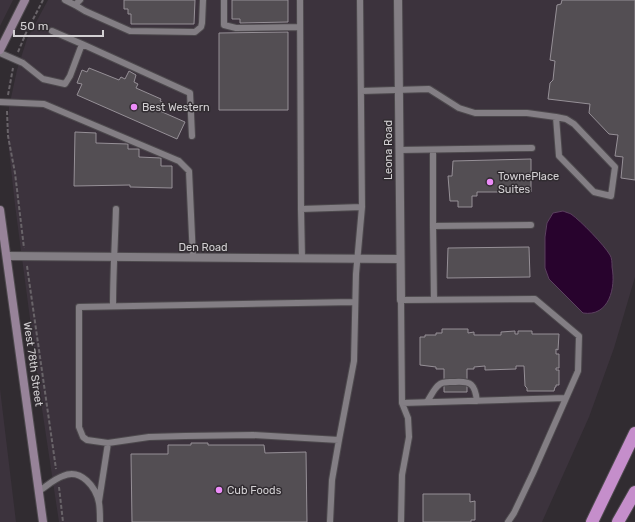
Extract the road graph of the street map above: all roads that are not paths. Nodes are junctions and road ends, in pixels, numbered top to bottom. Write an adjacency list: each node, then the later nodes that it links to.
1 (25, 0): 13 (street)
2 (65, 0): 9 (lane)
3 (80, 0): 9 (lane)
4 (202, 0): 9 (lane)
5 (224, 0): 10 (lane)
6 (300, 0): 10 (lane)
7 (360, 0): 16 (lane)
8 (398, 0): 15 (street, Leona Road)
9 (75, 5)
10 (300, 27): 25 (lane)
11 (52, 30): 12 (lane)
12 (82, 44): 14 (lane); 19 (lane)
13 (0, 50)
14 (0, 54)
15 (398, 90): 16 (lane); 18 (lane); 21 (street, Leona Road)
16 (361, 91): 23 (lane)
17 (0, 102): 31 (lane)
18 (556, 117): 18 (lane)
19 (192, 136)
20 (532, 148): 22 (lane)
21 (399, 150): 22 (lane); 34 (street, Leona Road)
22 (433, 150): 28 (lane)
23 (362, 207): 25 (lane); 33 (lane)
24 (116, 209): 30 (lane)
25 (302, 209): 32 (lane)
26 (0, 210): 29 (street, West 78th Street)
27 (531, 225): 28 (lane)
28 (433, 226): 36 (lane)
29 (2, 256): 30 (street, Den Road); 46 (street, West 78th Street)
30 (115, 257): 31 (street, Den Road); 38 (lane)
31 (193, 258): 32 (street, Den Road)
32 (302, 258): 33 (street, Den Road)
33 (357, 258): 34 (street, Den Road); 37 (lane)
34 (400, 259): 35 (street, Leona Road)
35 (401, 300): 36 (lane); 42 (lane)
36 (434, 300): 39 (lane)
37 (355, 302): 38 (lane); 44 (lane)
38 (113, 306): 45 (lane)
39 (566, 398): 40 (lane); 53 (lane)
40 (477, 401): 41 (lane); 41 (lane)
41 (427, 402): 42 (lane)
42 (402, 403): 52 (lane)
43 (635, 433): 54 (highway)
44 (339, 440): 45 (lane); 51 (lane)
45 (108, 443): 48 (lane)
46 (39, 491): 48 (lane); 49 (street, West 78th Street)
47 (635, 492): 55 (highway)
48 (99, 502): 50 (lane)
49 (43, 522)
50 (100, 522)
51 (330, 522)
52 (401, 522)
53 (508, 522)
54 (592, 522)
55 (618, 522)

